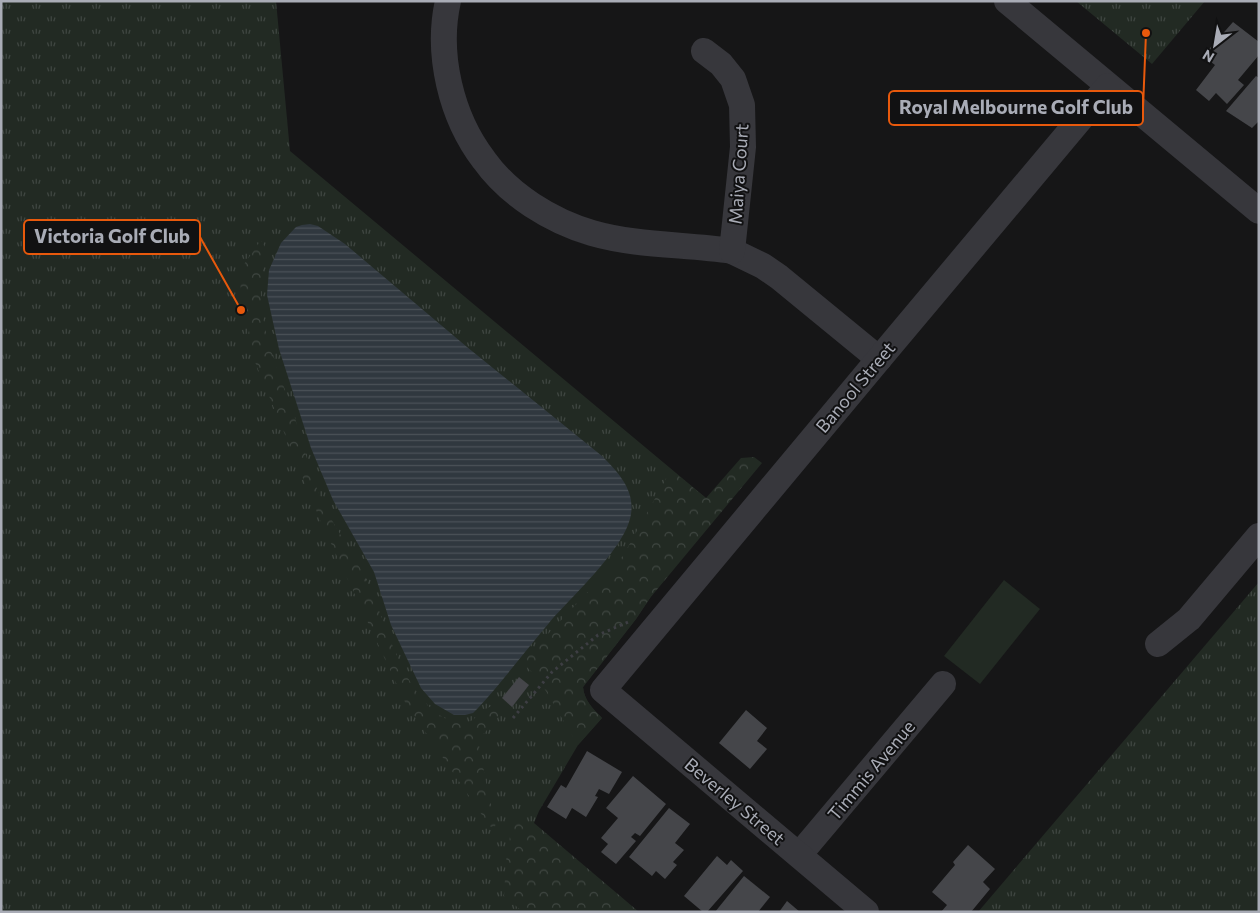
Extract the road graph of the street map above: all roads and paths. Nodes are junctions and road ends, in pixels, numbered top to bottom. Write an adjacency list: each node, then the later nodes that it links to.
1 (448, 1): 6 (street)
2 (1007, 1): 4 (street)
3 (704, 51): 6 (street, Maiya Court)
4 (1108, 86): 5 (street); 7 (street, Banool Street)
5 (1259, 211)
6 (732, 251): 7 (street)
7 (878, 358): 9 (street, Banool Street)
8 (1259, 536): 10 (street)
9 (666, 616): 12 (street, Banool Street); 13 (path)
10 (1158, 644)
11 (943, 684): 14 (street, Timmis Avenue)
12 (603, 690): 14 (street, Beverley Street)
13 (513, 718)
14 (799, 855): 15 (street, Beverley Street)
15 (866, 912)

